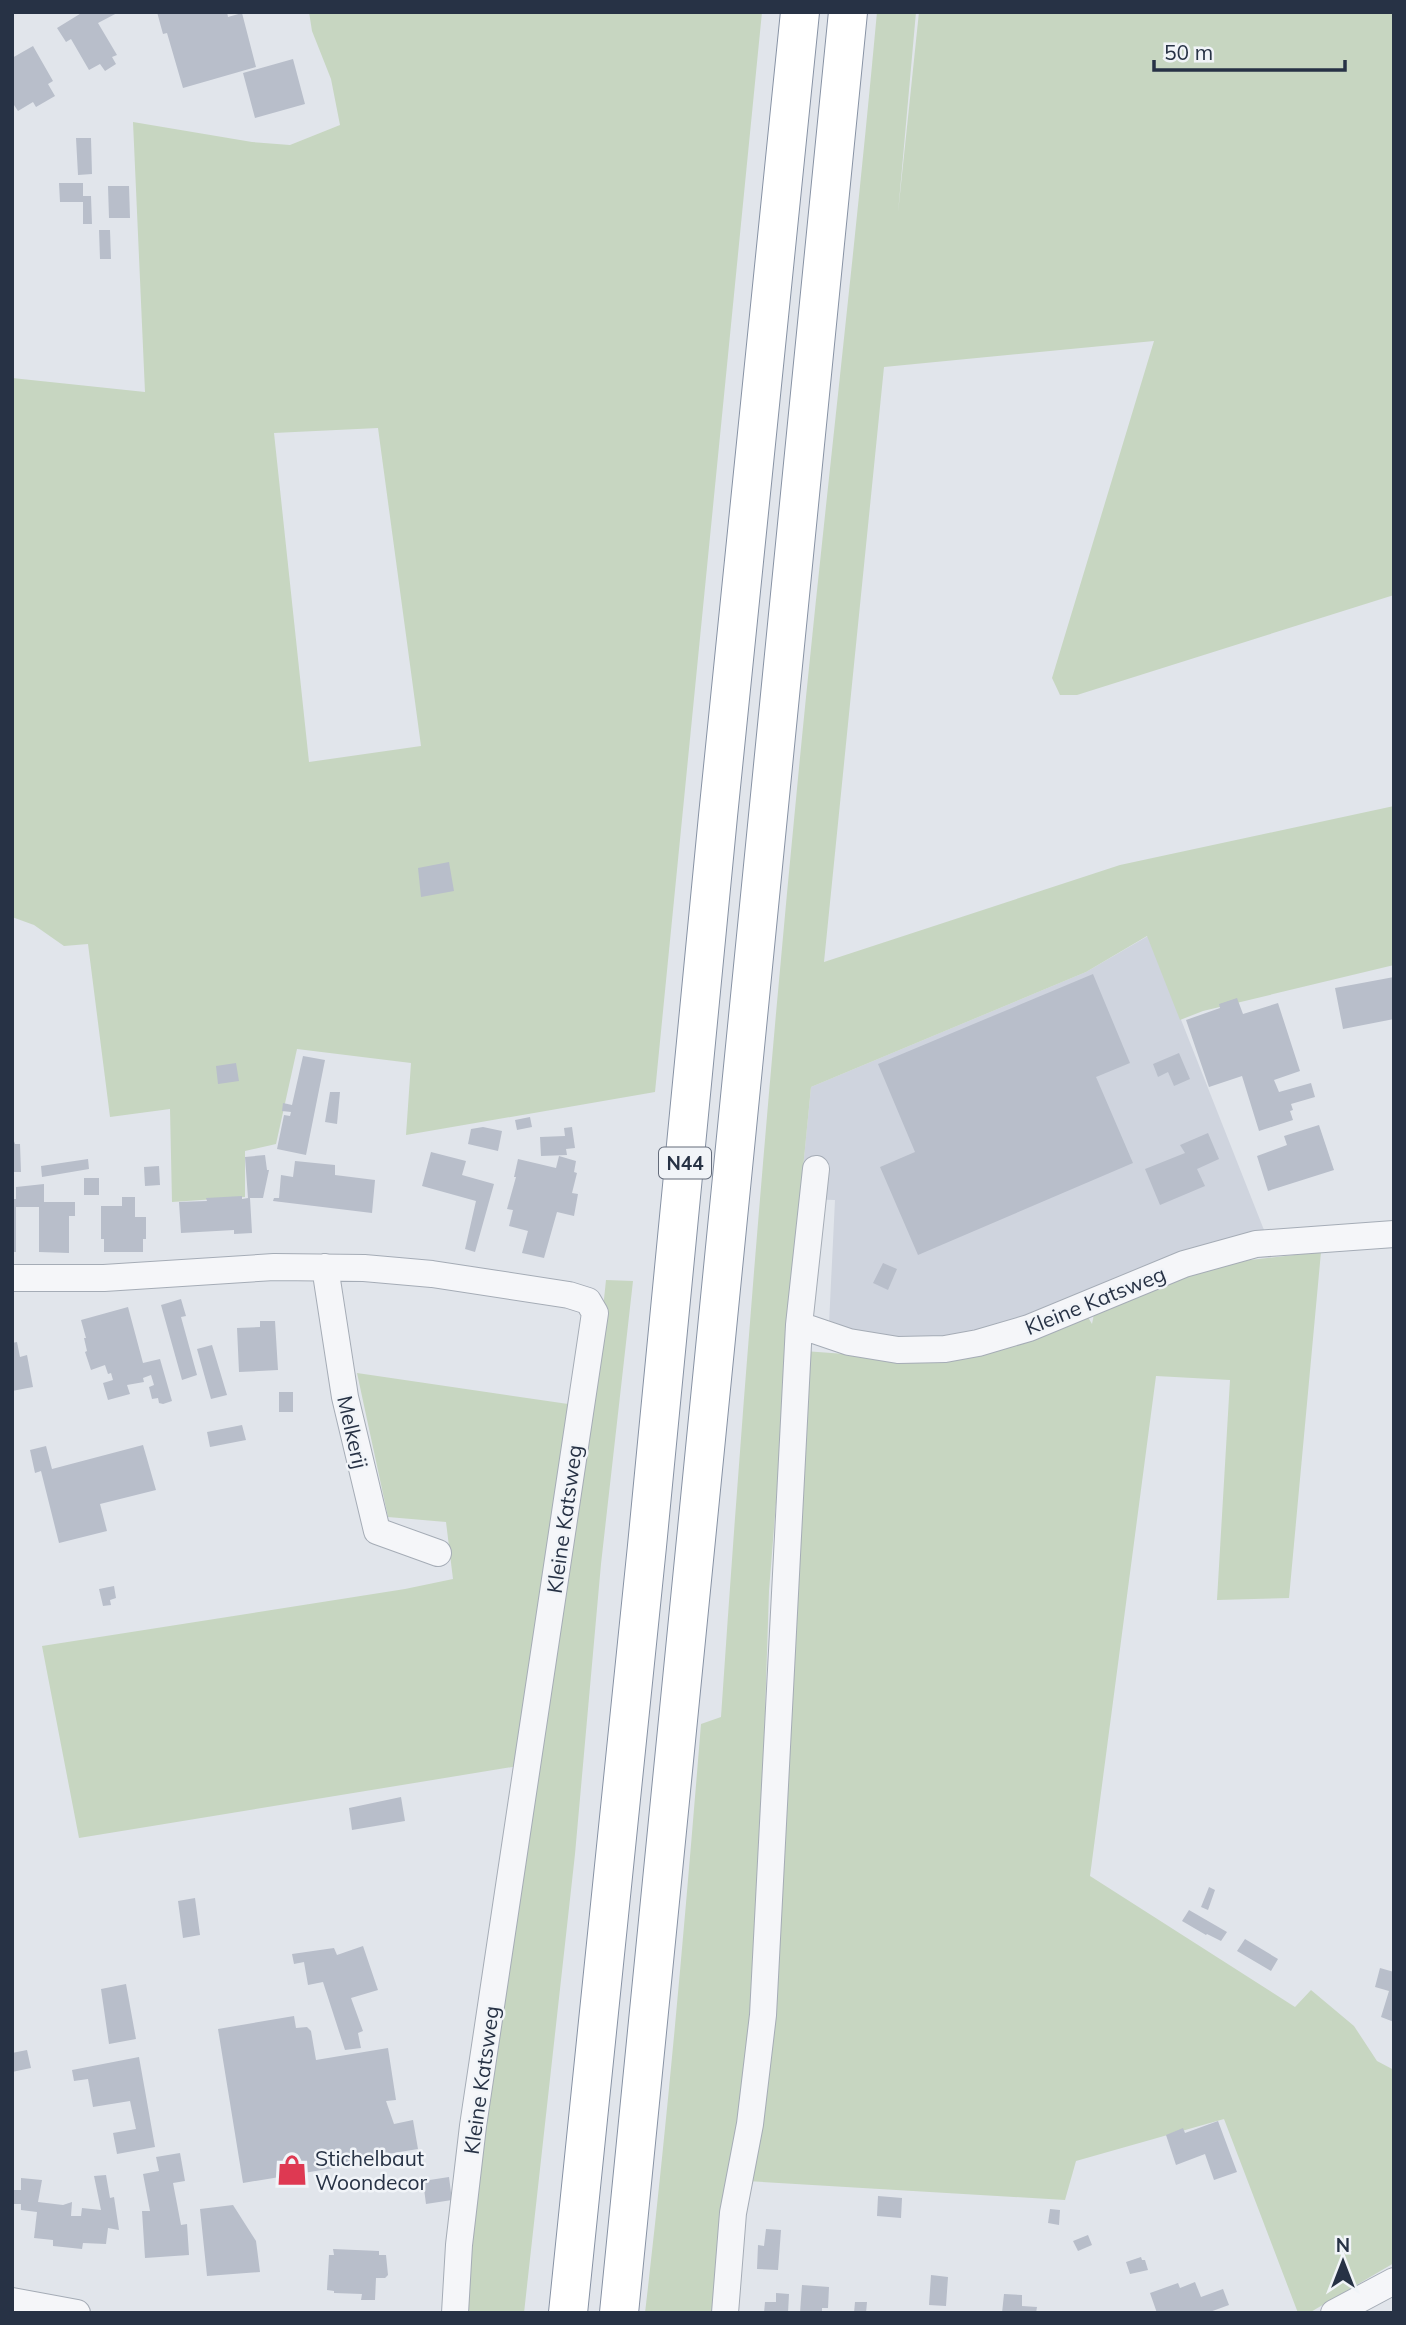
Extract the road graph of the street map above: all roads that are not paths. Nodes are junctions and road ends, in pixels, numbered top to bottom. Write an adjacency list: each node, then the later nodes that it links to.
1 (800, 12): 13 (highway, N44)
2 (848, 12): 14 (highway, N44)
3 (816, 1169): 7 (street)
4 (1394, 1234): 7 (street, Kleine Katsweg)
5 (325, 1267): 6 (street, Kleine Katsweg); 8 (street, Melkerij); 12 (street, Kleine Katsweg)
6 (12, 1278)
7 (799, 1325): 15 (street)
8 (438, 1553)
9 (1394, 2281): 16 (street)
10 (12, 2301): 11 (street)
11 (77, 2313)
12 (455, 2313)
13 (568, 2313)
14 (619, 2313)
15 (725, 2313)
16 (1334, 2313)

